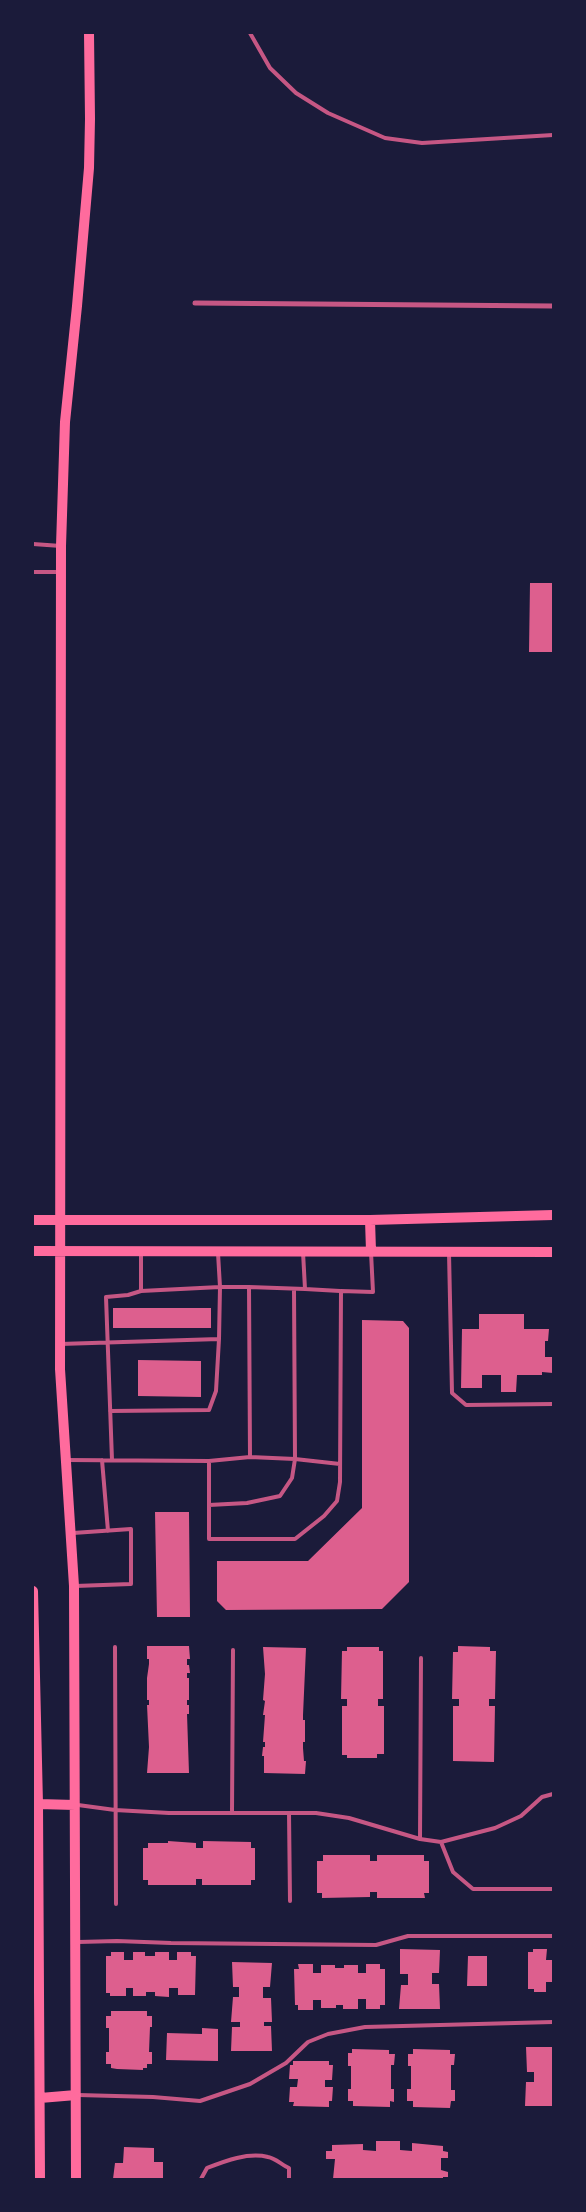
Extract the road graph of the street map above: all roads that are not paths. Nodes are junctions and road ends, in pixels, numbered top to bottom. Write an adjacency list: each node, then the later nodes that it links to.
1 (89, 33): 7 (main road)
2 (250, 33): 3 (lane)
3 (553, 135)
4 (195, 303): 5 (street)
5 (553, 306)
6 (33, 544): 7 (lane)
7 (61, 546): 9 (main road)
8 (33, 572): 9 (lane)
9 (62, 572): 12 (main road)
10 (553, 1215): 13 (main road)
11 (33, 1220): 12 (main road)
12 (59, 1220): 13 (main road); 15 (main road)
13 (370, 1220): 19 (main road)
14 (33, 1251): 15 (main road)
15 (59, 1251): 16 (main road); 30 (main road)
16 (141, 1251): 17 (main road); 26 (lane)
17 (218, 1251): 18 (main road); 22 (lane)
18 (303, 1251): 19 (main road); 25 (lane)
19 (371, 1251): 20 (main road); 27 (lane)
20 (449, 1252): 21 (main road); 31 (lane)
21 (553, 1252)
22 (220, 1287): 23 (lane); 26 (lane); 28 (lane)
23 (249, 1287): 24 (lane); 33 (lane)
24 (294, 1289): 25 (lane); 34 (lane)
25 (305, 1289): 27 (lane)
26 (141, 1290): 29 (lane)
27 (340, 1290): 39 (lane)
28 (219, 1339): 29 (lane); 32 (lane)
29 (107, 1342): 30 (lane); 32 (lane)
30 (60, 1344): 35 (main road)
31 (553, 1404)
32 (110, 1411): 37 (lane)
33 (249, 1457): 34 (lane); 38 (lane)
34 (295, 1459): 39 (lane); 40 (lane)
35 (66, 1460): 36 (lane); 42 (main road)
36 (102, 1460): 37 (lane); 41 (lane)
37 (112, 1460): 38 (lane)
38 (209, 1461): 40 (lane)
39 (340, 1464): 40 (lane)
40 (209, 1505)
41 (108, 1531): 42 (lane); 43 (lane)
42 (71, 1533): 43 (main road)
43 (74, 1586): 50 (main road)
44 (33, 1591): 49 (main road)
45 (116, 1647): 51 (lane)
46 (233, 1650): 52 (lane)
47 (421, 1659): 54 (lane)
48 (553, 1794): 55 (lane)
49 (38, 1804): 50 (main road); 63 (main road)
50 (75, 1805): 51 (lane); 60 (main road)
51 (115, 1810): 52 (lane); 58 (lane)
52 (232, 1813): 53 (lane)
53 (289, 1813): 54 (lane); 57 (lane)
54 (420, 1839): 55 (lane)
55 (441, 1842): 56 (lane)
56 (553, 1889)
57 (290, 1901)
58 (116, 1905)
59 (553, 1936): 60 (lane)
60 (76, 1942): 62 (main road)
61 (553, 2022): 62 (lane)
62 (76, 2095): 63 (main road); 65 (main road)
63 (40, 2098): 64 (main road)
64 (40, 2179)
65 (76, 2179)
66 (201, 2179): 67 (lane)
67 (289, 2179)

